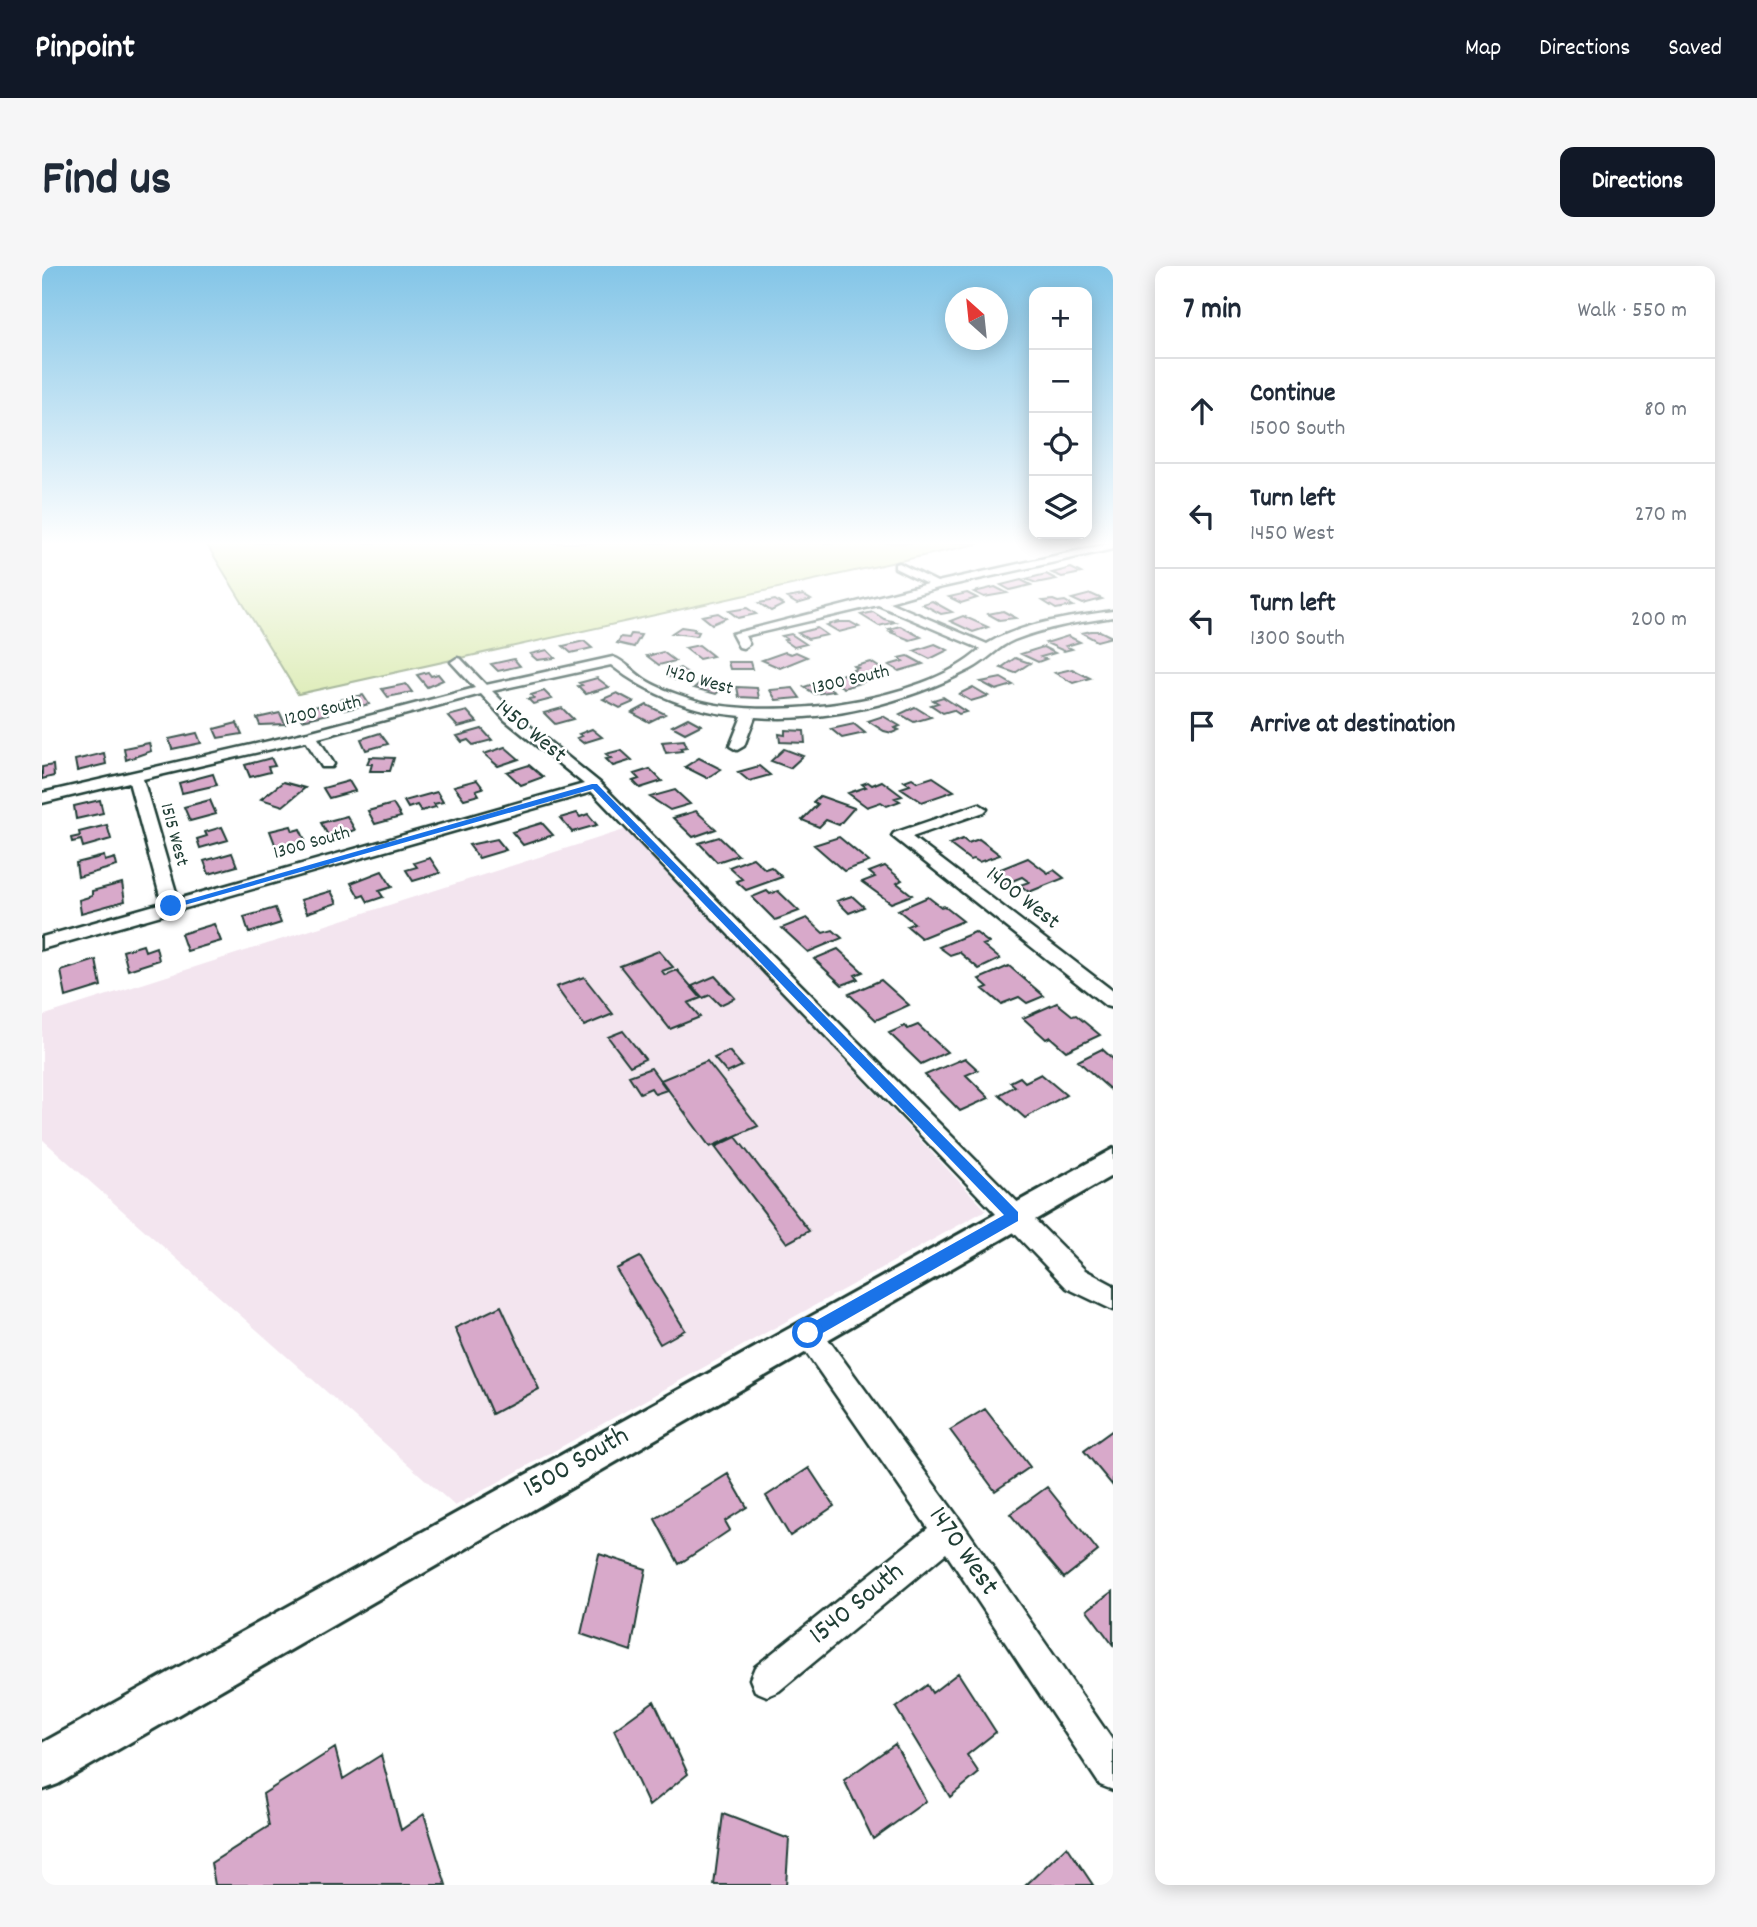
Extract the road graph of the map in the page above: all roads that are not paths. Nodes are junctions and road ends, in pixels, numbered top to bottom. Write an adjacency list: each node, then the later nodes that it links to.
1 (803, 619): 4 (street)
2 (916, 619): 5 (street)
3 (1091, 619): 5 (street, 1300 South)
4 (743, 644)
5 (988, 648): 9 (street, 1300 South)
6 (613, 661): 8 (street, 1200 South); 9 (street, 1420 West)
7 (457, 662): 8 (street, 1450 West)
8 (481, 690): 10 (street, 1200 South); 14 (street, 1450 West)
9 (749, 714): 11 (street, 1420 West)
10 (310, 736): 12 (street); 13 (street, 1200 South)
11 (737, 746)
12 (327, 764)
13 (135, 776): 15 (street, 1200 South); 17 (street, 1515 West)
14 (594, 786): 17 (street, 1300 South); 21 (street, 1450 West)
15 (42, 798)
16 (979, 809): 19 (street, 1400 West)
17 (171, 906): 18 (street, 1300 South)
18 (42, 943)
19 (1113, 1001)
20 (1113, 1161): 21 (street, 1500 South)
21 (1014, 1217): 22 (street, 1450 West); 23 (street, 1500 South)
22 (1113, 1297)
23 (808, 1333): 24 (street, 1470 West); 26 (street, 1500 South)
24 (949, 1531): 25 (street, 1540 South); 27 (street, 1470 West)
25 (767, 1679)
26 (42, 1768)
27 (1113, 1772)

